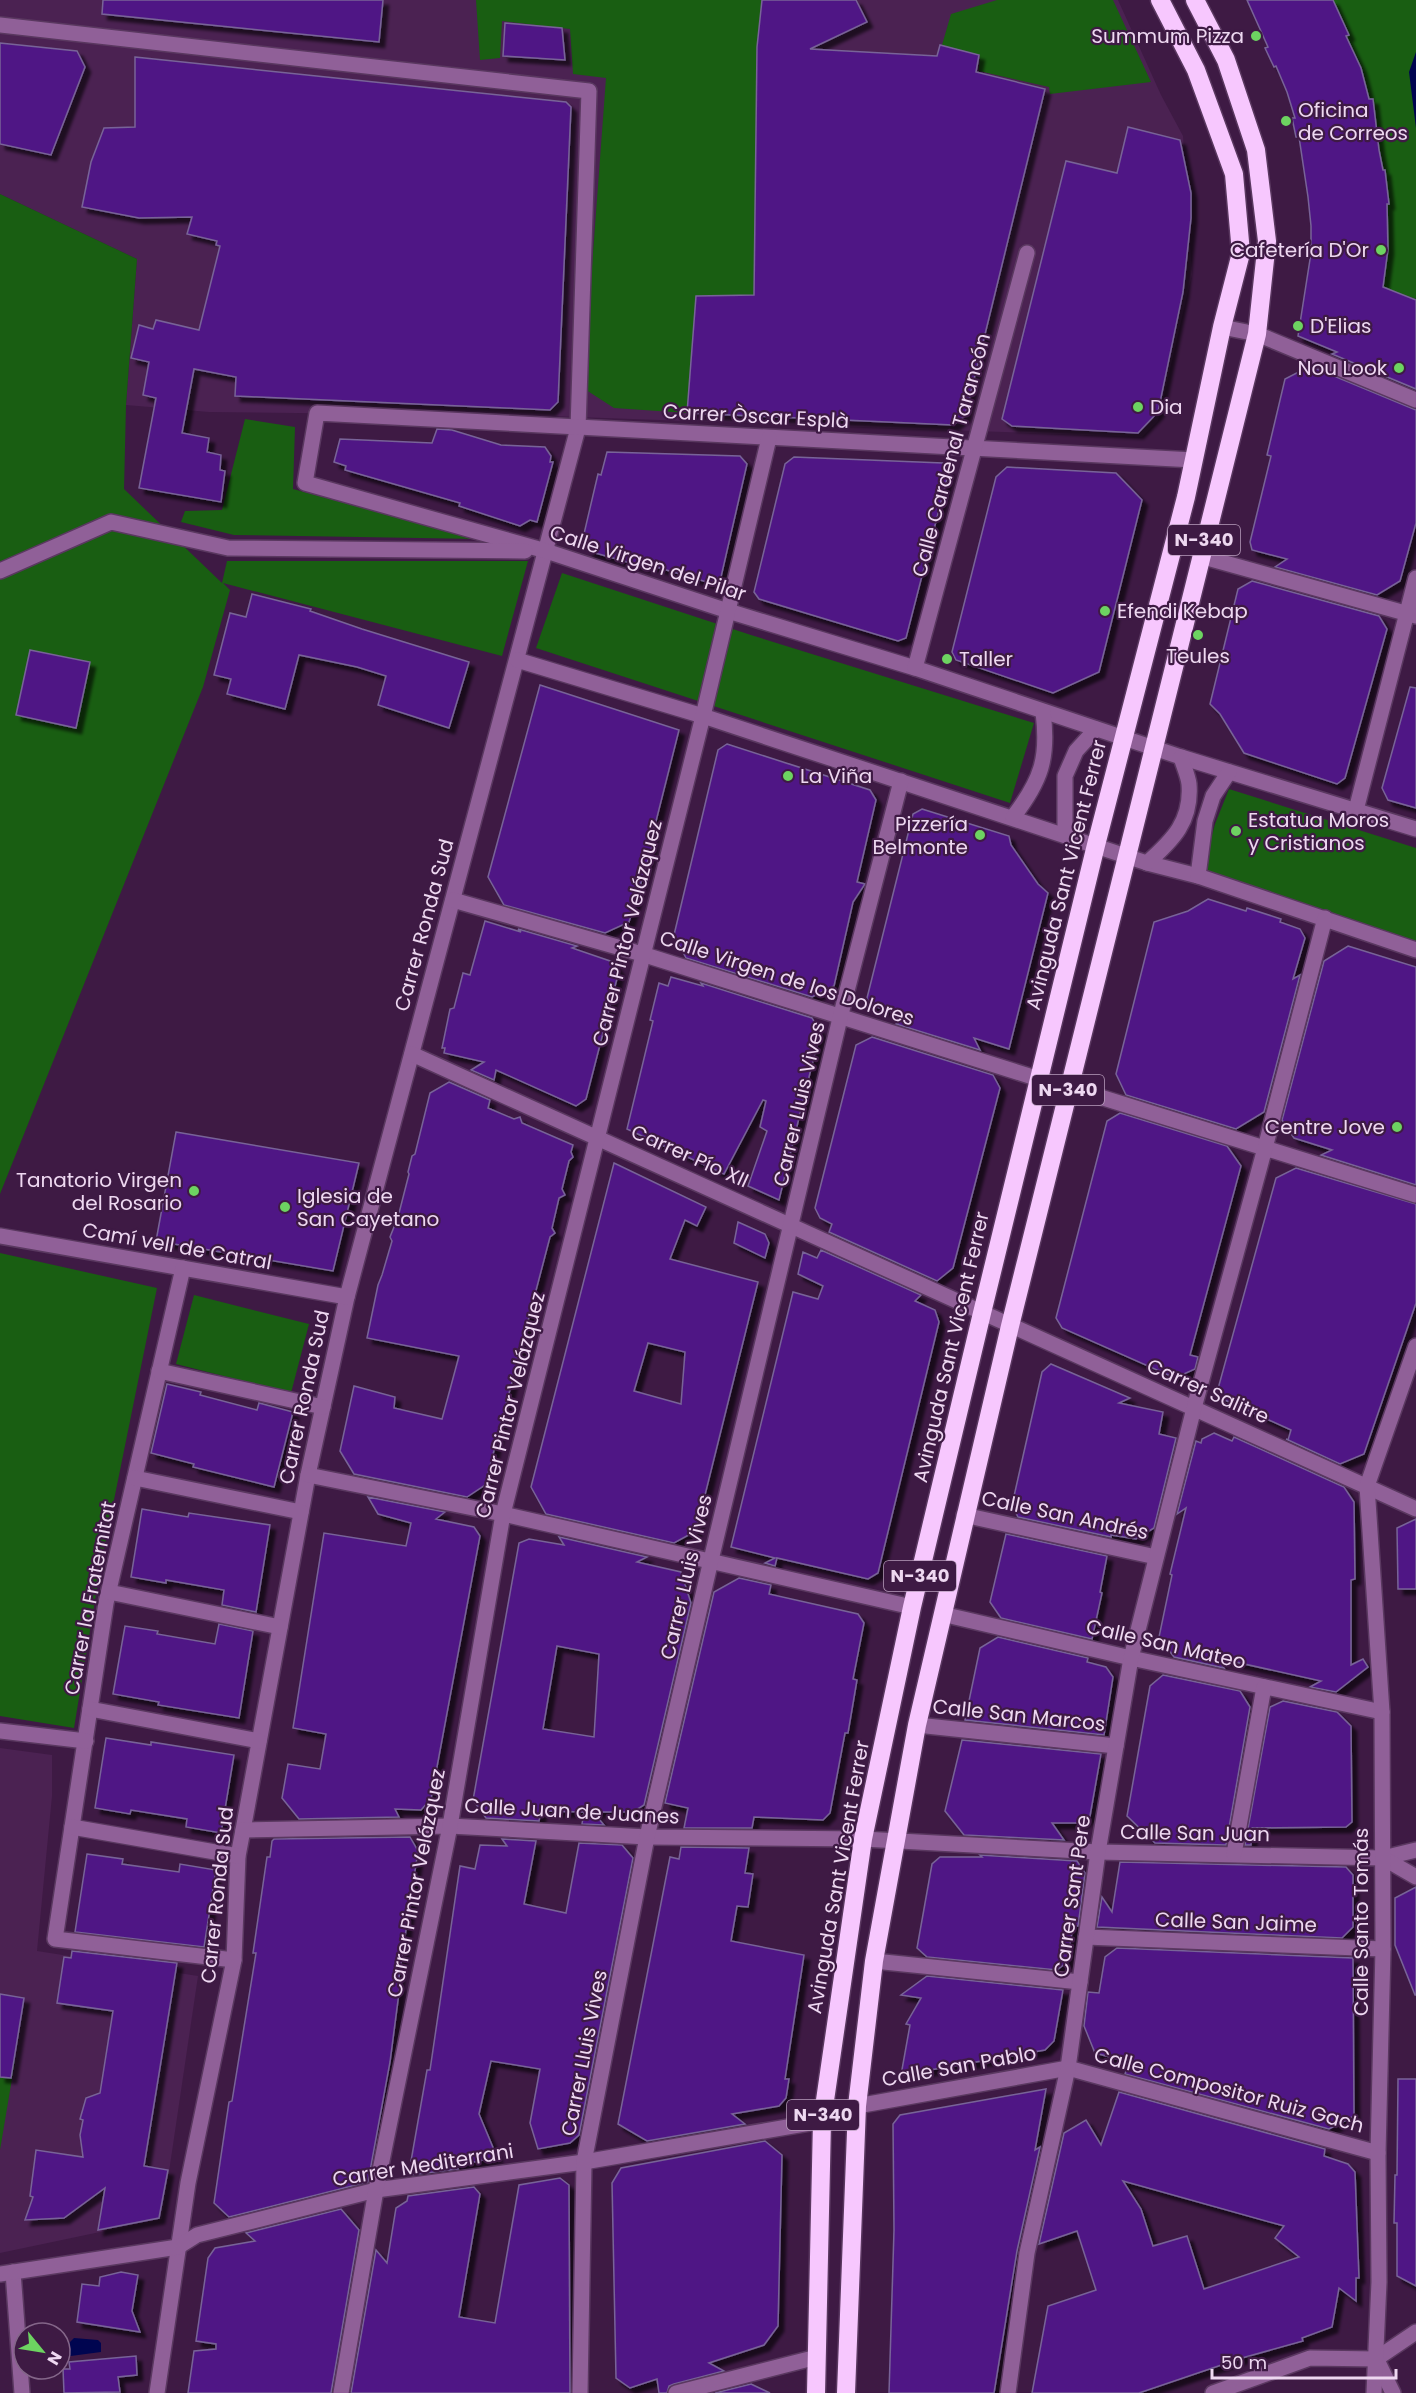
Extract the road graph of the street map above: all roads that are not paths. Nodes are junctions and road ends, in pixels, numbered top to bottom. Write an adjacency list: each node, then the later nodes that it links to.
1 (1160, 0): 5 (highway, N-340)
2 (1195, 0): 6 (highway, N-340)
3 (0, 25): 9 (street, Carrer Ronda Sud)
4 (1027, 253): 11 (street, Calle Cardenal Tarancón)
5 (1222, 327): 6 (street); 12 (highway, Avinguda Sant Vicent Ferrer / N-340)
6 (1257, 334): 7 (street); 14 (highway, N-340)
7 (1416, 400)
8 (317, 413): 9 (street, Carrer Òscar Esplà); 13 (street, Calle Virgen del Pilar)
9 (578, 428): 10 (street, Carrer Òscar Esplà); 13 (street, Carrer Ronda Sud)
10 (769, 438): 11 (street, Carrer Òscar Esplà); 17 (street, Carrer Pintor Velázquez)
11 (976, 448): 12 (street, Carrer Òscar Esplà); 20 (street, Calle Cardenal Tarancón)
12 (1194, 460): 24 (highway, Avinguda Sant Vicent Ferrer / N-340)
13 (546, 551): 15 (street); 17 (street, Calle Virgen del Pilar); 19 (street, Carrer Ronda Sud)
14 (1200, 556): 18 (street); 25 (highway, N-340)
15 (0, 572)
16 (1416, 578): 18 (street)
17 (728, 611): 20 (street, Calle Virgen del Pilar); 22 (street, Carrer Pintor Velázquez)
18 (1411, 614): 29 (street)
19 (517, 660): 22 (street); 37 (street, Carrer Ronda Sud)
20 (915, 668): 21 (street, Calle Virgen del Pilar)
21 (1043, 712): 23 (street, Calle Virgen del Pilar); 30 (street)
22 (703, 716): 28 (street); 40 (street, Carrer Pintor Velázquez)
23 (1096, 729): 24 (street, Calle Virgen del Pilar); 32 (street)
24 (1123, 738): 25 (street, Calle Virgen del Pilar); 33 (highway, Avinguda Sant Vicent Ferrer / N-340)
25 (1155, 748): 26 (street, Calle Virgen del Pilar); 34 (highway, N-340)
26 (1181, 757): 27 (street, Calle Virgen del Pilar); 35 (street)
27 (1229, 772): 29 (street, Calle Virgen del Pilar); 36 (street)
28 (901, 781): 30 (street); 41 (street, Carrer Lluis Vives)
29 (1356, 810): 31 (street, Calle Virgen del Pilar)
30 (1013, 817): 32 (street)
31 (1416, 829)
32 (1065, 834): 33 (street)
33 (1096, 845): 34 (street); 43 (highway, Avinguda Sant Vicent Ferrer / N-340)
34 (1126, 855): 35 (street); 44 (highway, N-340)
35 (1147, 863): 36 (street)
36 (1198, 876): 38 (street)
37 (453, 900): 40 (street, Calle Virgen de los Dolores); 42 (street, Carrer Ronda Sud)
38 (1325, 918): 39 (street); 46 (street, Carrer Sant Pere)
39 (1416, 950)
40 (642, 954): 41 (street, Calle Virgen de los Dolores); 45 (street, Carrer Pintor Velázquez)
41 (840, 1018): 43 (street, Calle Virgen de los Dolores); 48 (street, Carrer Lluis Vives)
42 (412, 1053): 45 (street, Carrer Pío XII); 51 (street, Carrer Ronda Sud)
43 (1039, 1079): 52 (highway, Avinguda Sant Vicent Ferrer / N-340)
44 (1068, 1087): 46 (street); 53 (highway, N-340)
45 (599, 1138): 48 (street, Carrer Pío XII); 63 (street, Carrer Pintor Velázquez)
46 (1265, 1148): 47 (street); 57 (street, Carrer Sant Pere)
47 (1416, 1195)
48 (791, 1226): 52 (street, Carrer Pío XII); 66 (street, Carrer Lluis Vives)
49 (0, 1236): 50 (street, Camí vell de Catral)
50 (183, 1268): 51 (street, Camí vell de Catral); 55 (street, Carrer la Fraternitat)
51 (347, 1297): 56 (street, Carrer Ronda Sud)
52 (982, 1313): 53 (street, Carrer Salitre); 68 (highway, Avinguda Sant Vicent Ferrer / N-340)
53 (1010, 1326): 57 (street, Carrer Salitre); 64 (highway, N-340)
54 (1416, 1346): 60 (street)
55 (159, 1371): 56 (street); 59 (street, Carrer la Fraternitat)
56 (323, 1407): 58 (street, Carrer Ronda Sud)
57 (1194, 1408): 60 (street, Carrer Salitre); 65 (street, Carrer Sant Pere)
58 (308, 1475): 62 (street, Carrer Ronda Sud); 63 (street)
59 (135, 1478): 62 (street); 67 (street, Carrer la Fraternitat)
60 (1367, 1486): 61 (street, Carrer Salitre); 74 (street, Calle Santo Tomás)
61 (1416, 1509)
62 (301, 1512): 70 (street, Carrer Ronda Sud)
63 (503, 1514): 66 (street); 80 (street, Carrer Pintor Velázquez)
64 (964, 1515): 65 (street, Calle San Andrés); 69 (highway, N-340)
65 (1156, 1557): 71 (street, Carrer Sant Pere)
66 (711, 1560): 68 (street); 83 (street, Carrer Lluis Vives)
67 (109, 1592): 70 (street); 73 (street, Carrer la Fraternitat)
68 (912, 1607): 84 (highway, Avinguda Sant Vicent Ferrer / N-340)
69 (942, 1614): 71 (street, Calle San Mateo); 75 (highway, N-340)
70 (280, 1627): 78 (street, Carrer Ronda Sud)
71 (1131, 1658): 72 (street, Calle San Mateo); 79 (street, Carrer Sant Pere)
72 (1264, 1687): 74 (street, Calle San Mateo); 88 (street)
73 (90, 1709): 77 (street, Carrer la Fraternitat); 78 (street)
74 (1382, 1712): 90 (street, Calle Santo Tomás)
75 (917, 1725): 79 (street, Calle San Marcos); 85 (highway, N-340)
76 (0, 1731): 77 (street)
77 (86, 1741): 81 (street, Carrer la Fraternitat)
78 (259, 1741): 82 (street, Carrer Ronda Sud)
79 (1116, 1746): 87 (street, Carrer Sant Pere)
80 (450, 1826): 82 (street, Calle Juan de Juanes); 83 (street, Calle Juan de Juanes); 102 (street, Carrer Pintor Velázquez)
81 (72, 1827): 89 (street); 94 (street, Carrer la Fraternitat)
82 (243, 1830): 89 (street, Carrer Ronda Sud)
83 (648, 1838): 84 (street, Calle Juan de Juanes); 101 (street, Carrer Lluis Vives)
84 (863, 1839): 85 (street, Calle San Juan); 99 (highway, Avinguda Sant Vicent Ferrer / N-340)
85 (896, 1841): 87 (street, Calle San Juan); 95 (highway, N-340)
86 (1416, 1850): 90 (street)
87 (1098, 1852): 88 (street, Calle San Juan); 92 (street, Carrer Sant Pere)
88 (1234, 1854): 90 (street, Calle San Juan)
89 (238, 1856): 94 (street, Carrer Ronda Sud)
90 (1383, 1858): 91 (street); 93 (street, Calle Santo Tomás)
91 (1416, 1877)
92 (1086, 1936): 93 (street, Calle San Jaime); 96 (street, Carrer Sant Pere)
93 (1383, 1949): 100 (street, Calle Santo Tomás)
94 (234, 1960): 103 (street, Carrer Ronda Sud)
95 (874, 1961): 96 (street); 98 (highway, N-340)
96 (1080, 1982): 97 (street, Carrer Sant Pere)
97 (1068, 2068): 98 (street, Calle San Pablo); 100 (street, Calle Compositor Ruiz Gach); 115 (street, Carrer Sant Pere)
98 (857, 2106): 114 (highway, N-340)
99 (822, 2121): 101 (street, Carrer Mediterrani); 106 (highway, Avinguda Sant Vicent Ferrer / N-340)
100 (1378, 2153): 107 (street, Calle Santo Tomás)
101 (584, 2162): 102 (street, Carrer Mediterrani); 111 (street, Carrer Lluis Vives)
102 (376, 2190): 103 (street, Carrer Mediterrani); 110 (street, Carrer Pintor Velázquez)
103 (178, 2247): 104 (street, Carrer Mediterrani); 109 (street, Carrer Ronda Sud)
104 (7, 2273): 108 (street)
105 (1416, 2332): 107 (street)
106 (817, 2357): 112 (street); 113 (highway, Avinguda Sant Vicent Ferrer / N-340)
107 (1376, 2359): 116 (street); 117 (street, Calle Santo Tomás); 118 (street)
108 (22, 2393)
109 (157, 2393)
110 (341, 2393)
111 (580, 2393)
112 (676, 2393)
113 (816, 2393)
114 (846, 2393)
115 (1008, 2393)
116 (1213, 2393)
117 (1374, 2393)
118 (1393, 2393)

